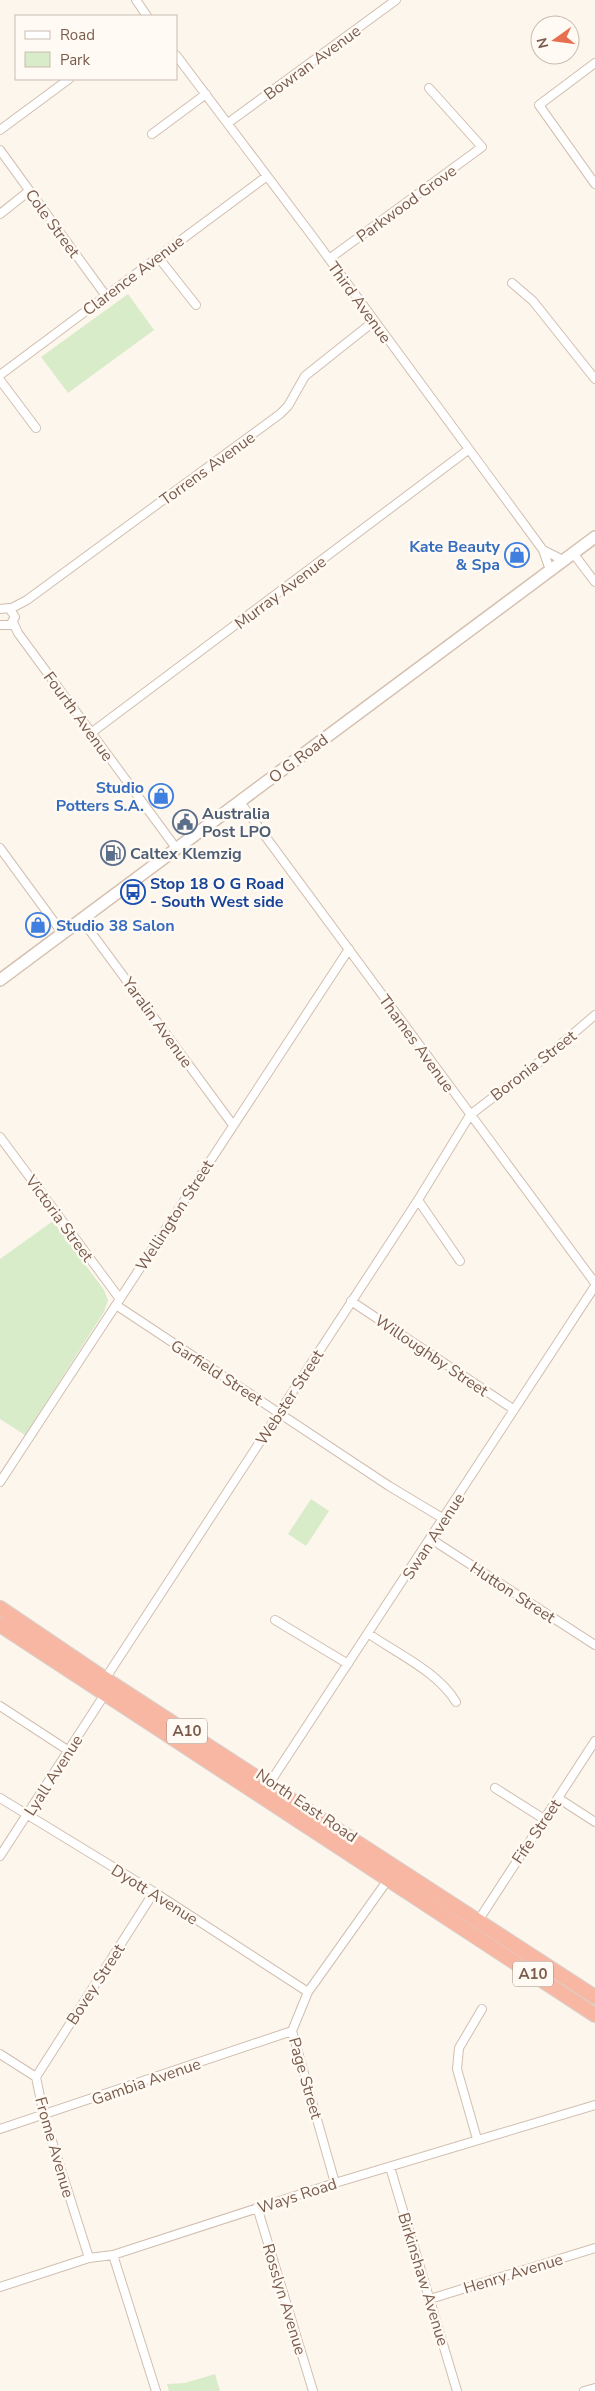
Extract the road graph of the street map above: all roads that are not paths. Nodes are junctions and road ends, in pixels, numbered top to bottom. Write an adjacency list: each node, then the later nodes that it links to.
1 (136, 0): 3 (street)
2 (396, 0): 9 (street, Bowran Avenue)
3 (146, 15)
4 (178, 58): 8 (street, Third Avenue)
5 (595, 63): 14 (street)
6 (68, 80): 10 (street)
7 (429, 88): 18 (street, Parkwood Grove)
8 (206, 94): 9 (street, Third Avenue); 11 (street)
9 (228, 123): 13 (street, Third Avenue)
10 (0, 130)
11 (152, 134)
12 (0, 150): 15 (street, Cole Street)
13 (267, 176): 17 (street, Clarence Avenue); 18 (street, Third Avenue)
14 (595, 184)
15 (29, 191): 16 (street); 20 (street, Cole Street)
16 (0, 214)
17 (158, 257): 20 (street, Clarence Avenue); 21 (street)
18 (329, 259): 22 (street, Third Avenue)
19 (512, 283): 24 (street)
20 (106, 296): 23 (street, Clarence Avenue)
21 (196, 305)
22 (373, 322): 27 (street, Third Avenue); 34 (street, Torrens Avenue)
23 (0, 375)
24 (595, 378)
25 (0, 380): 26 (street)
26 (36, 428)
27 (468, 450): 29 (street, Third Avenue); 35 (street, Murray Avenue)
28 (595, 537): 30 (main road, O G Road)
29 (543, 550): 31 (street, Third Avenue); 32 (street, Third Avenue)
30 (573, 553): 31 (main road, O G Road); 33 (street)
31 (563, 560): 32 (main road, O G Road)
32 (550, 570): 36 (main road, O G Road)
33 (595, 582)
34 (5, 617): 35 (street, Fourth Avenue)
35 (92, 733): 38 (street, Fourth Avenue)
36 (240, 802): 38 (main road, O G Road); 41 (street, Thames Avenue)
37 (0, 848): 40 (street)
38 (176, 848): 39 (main road, O G Road)
39 (82, 920): 40 (main road, O G Road); 45 (street, Yaralin Avenue)
40 (63, 934): 42 (main road, O G Road)
41 (349, 949): 44 (street, Thames Avenue); 45 (street, Wellington Street)
42 (0, 980)
43 (595, 1015): 44 (street, Boronia Street)
44 (470, 1115): 47 (street, Webster Street); 49 (street, Thames Avenue)
45 (233, 1125): 51 (street, Wellington Street)
46 (0, 1136): 51 (street, Victoria Street)
47 (418, 1200): 48 (street); 50 (street, Webster Street)
48 (460, 1261)
49 (595, 1285): 52 (street, Swan Avenue)
50 (351, 1301): 52 (street, Willoughby Street); 53 (street, Webster Street)
51 (118, 1302): 53 (street, Garfield Street); 54 (street, Wellington Street)
52 (513, 1409): 55 (street, Swan Avenue)
53 (279, 1413): 55 (street, Garfield Street); 63 (street, Webster Street)
54 (0, 1482)
55 (444, 1519): 56 (street, Swan Avenue)
56 (431, 1539): 60 (street, Swan Avenue); 61 (street, Hutton Street)
57 (0, 1608): 63 (highway, North East Road / A10)
58 (275, 1620): 62 (street)
59 (0, 1625): 64 (highway, North East Road / A10)
60 (369, 1634): 62 (street, Swan Avenue); 65 (street)
61 (595, 1645)
62 (348, 1664): 70 (street, Swan Avenue)
63 (105, 1679): 64 (highway); 70 (highway, North East Road / A10)
64 (106, 1694): 68 (street, Lyall Avenue); 70 (highway, North East Road / A10)
65 (456, 1702)
66 (0, 1706): 68 (street)
67 (595, 1741): 72 (street, Fife Street)
68 (69, 1751): 73 (street, Lyall Avenue)
69 (495, 1788): 74 (street)
70 (265, 1790): 77 (highway, North East Road / A10); 78 (highway, North East Road / A10)
71 (0, 1798): 73 (street, Dyott Avenue)
72 (558, 1798): 74 (street, Fife Street); 75 (street)
73 (27, 1815): 76 (street, Lyall Avenue); 79 (street, Dyott Avenue)
74 (544, 1819): 80 (street, Fife Street)
75 (595, 1822)
76 (0, 1856)
77 (396, 1868): 78 (highway); 80 (highway, North East Road / A10)
78 (388, 1881): 80 (highway, North East Road / A10); 81 (street, Page Street)
79 (154, 1892): 81 (street, Dyott Avenue); 87 (street, Bovey Street)
80 (475, 1927): 82 (highway, North East Road / A10); 84 (highway, North East Road / A10)
81 (308, 1992): 85 (street, Page Street)
82 (595, 1997)
83 (482, 2009): 91 (street)
84 (595, 2015)
85 (292, 2031): 89 (street, Gambia Avenue); 93 (street, Page Street)
86 (0, 2054): 87 (street, Frome Avenue)
87 (36, 2077): 89 (street, Frome Avenue)
88 (595, 2105): 91 (street, Ways Road)
89 (44, 2116): 90 (street, Gambia Avenue); 97 (street, Frome Avenue)
90 (0, 2129)
91 (478, 2139): 92 (street, Ways Road)
92 (390, 2167): 93 (street, Ways Road); 99 (street, Birkinshaw Avenue)
93 (335, 2183): 94 (street, Ways Road)
94 (257, 2208): 96 (street, Ways Road); 102 (street, Rosslyn Avenue)
95 (595, 2248): 99 (street, Henry Avenue)
96 (113, 2255): 97 (street, Ways Road); 101 (street)
97 (89, 2258): 98 (street, Ways Road)
98 (0, 2287)
99 (430, 2299): 103 (street, Birkinshaw Avenue)
100 (595, 2388): 104 (street)
101 (156, 2391)
102 (313, 2391)
103 (458, 2391)
104 (584, 2391)

